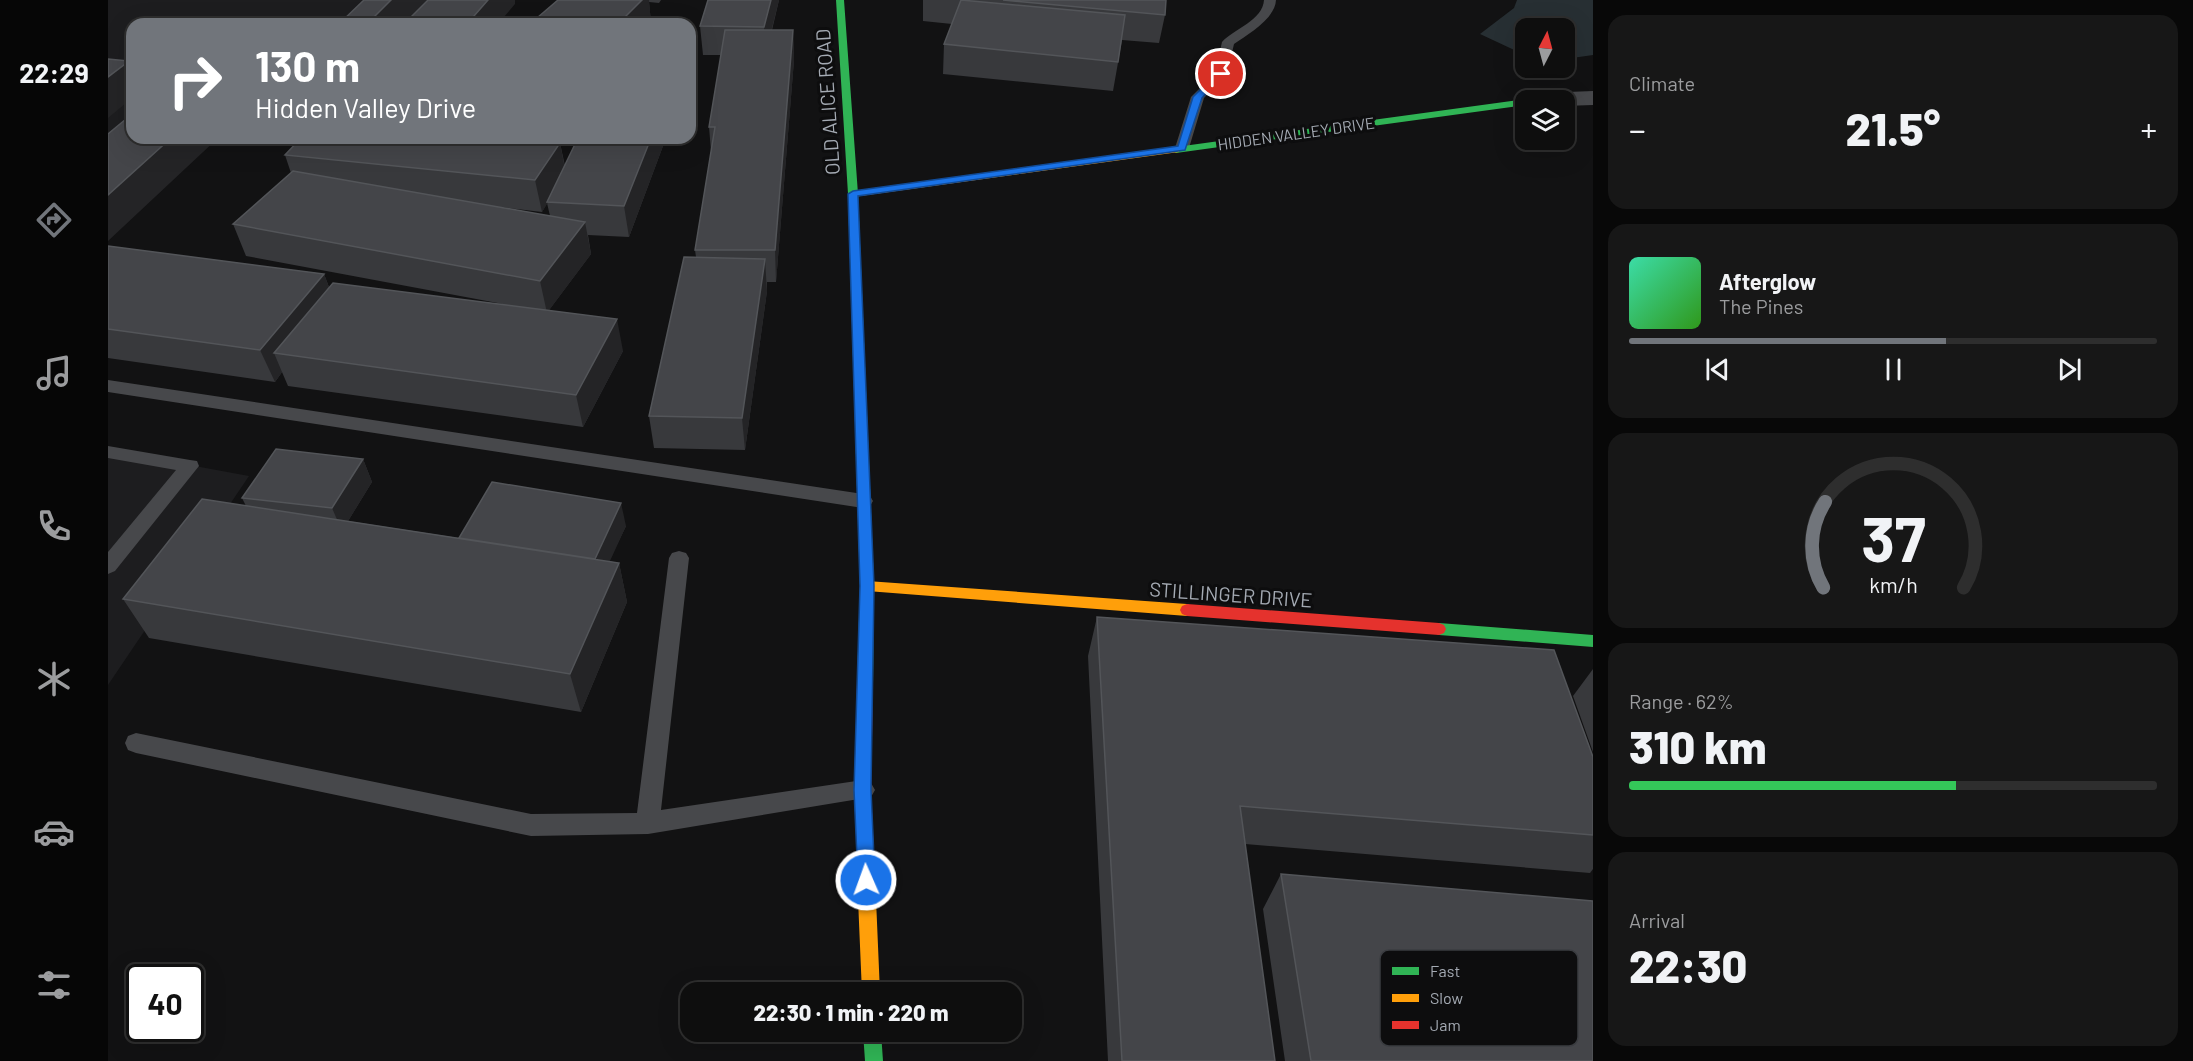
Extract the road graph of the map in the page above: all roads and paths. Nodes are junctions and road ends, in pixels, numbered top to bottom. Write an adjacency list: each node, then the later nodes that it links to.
1 (840, 0): 7 (street, OLD ALICE ROAD)
2 (1270, 0): 6 (lane)
3 (1593, 98): 4 (street)
4 (1575, 99)
5 (1515, 103): 6 (street, HIDDEN VALLEY DRIVE)
6 (1182, 148): 7 (street, HIDDEN VALLEY DRIVE)
7 (853, 194): 10 (street, OLD ALICE ROAD)
8 (108, 386): 10 (lane)
9 (108, 452): 12 (lane)
10 (863, 501): 13 (street, OLD ALICE ROAD)
11 (679, 558): 17 (lane)
12 (108, 566)
13 (867, 586): 14 (street, STILLINGER DRIVE); 16 (street, OLD ALICE ROAD)
14 (1593, 641)
15 (136, 743): 17 (lane)
16 (862, 790): 17 (lane); 18 (street, OLD ALICE ROAD)
17 (648, 823)
18 (871, 982)
19 (872, 1042): 20 (street)
20 (873, 1061)

